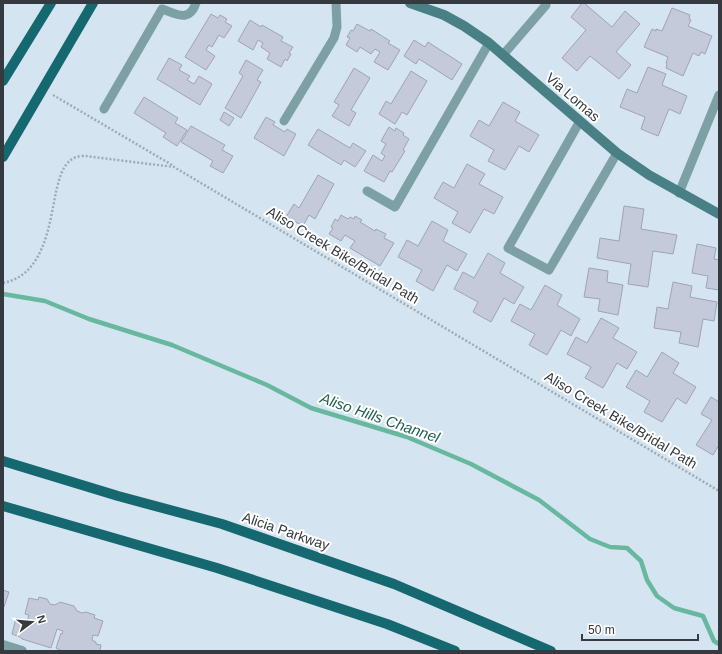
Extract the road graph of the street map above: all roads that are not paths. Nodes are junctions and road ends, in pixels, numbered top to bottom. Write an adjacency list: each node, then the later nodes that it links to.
1 (51, 3): 9 (main road)
2 (93, 3): 15 (main road)
3 (196, 3): 11 (lane)
4 (336, 3): 12 (lane)
5 (410, 3): 7 (street, Via Lomas)
6 (546, 5): 8 (lane)
7 (489, 42): 8 (street, Via Lomas); 16 (lane)
8 (503, 55): 13 (street, Via Lomas)
9 (3, 81)
10 (719, 95): 17 (lane)
11 (104, 109)
12 (284, 121)
13 (580, 122): 14 (street, Via Lomas); 14 (lane)
14 (617, 153): 17 (street, Via Lomas)
15 (3, 157)
16 (367, 191)
17 (679, 193): 18 (street, Via Lomas)
18 (719, 214)
19 (3, 460): 24 (main road, Alicia Parkway)
20 (3, 506): 23 (main road)
21 (3, 644): 22 (street)
22 (22, 651)
23 (455, 651)
24 (551, 651)

